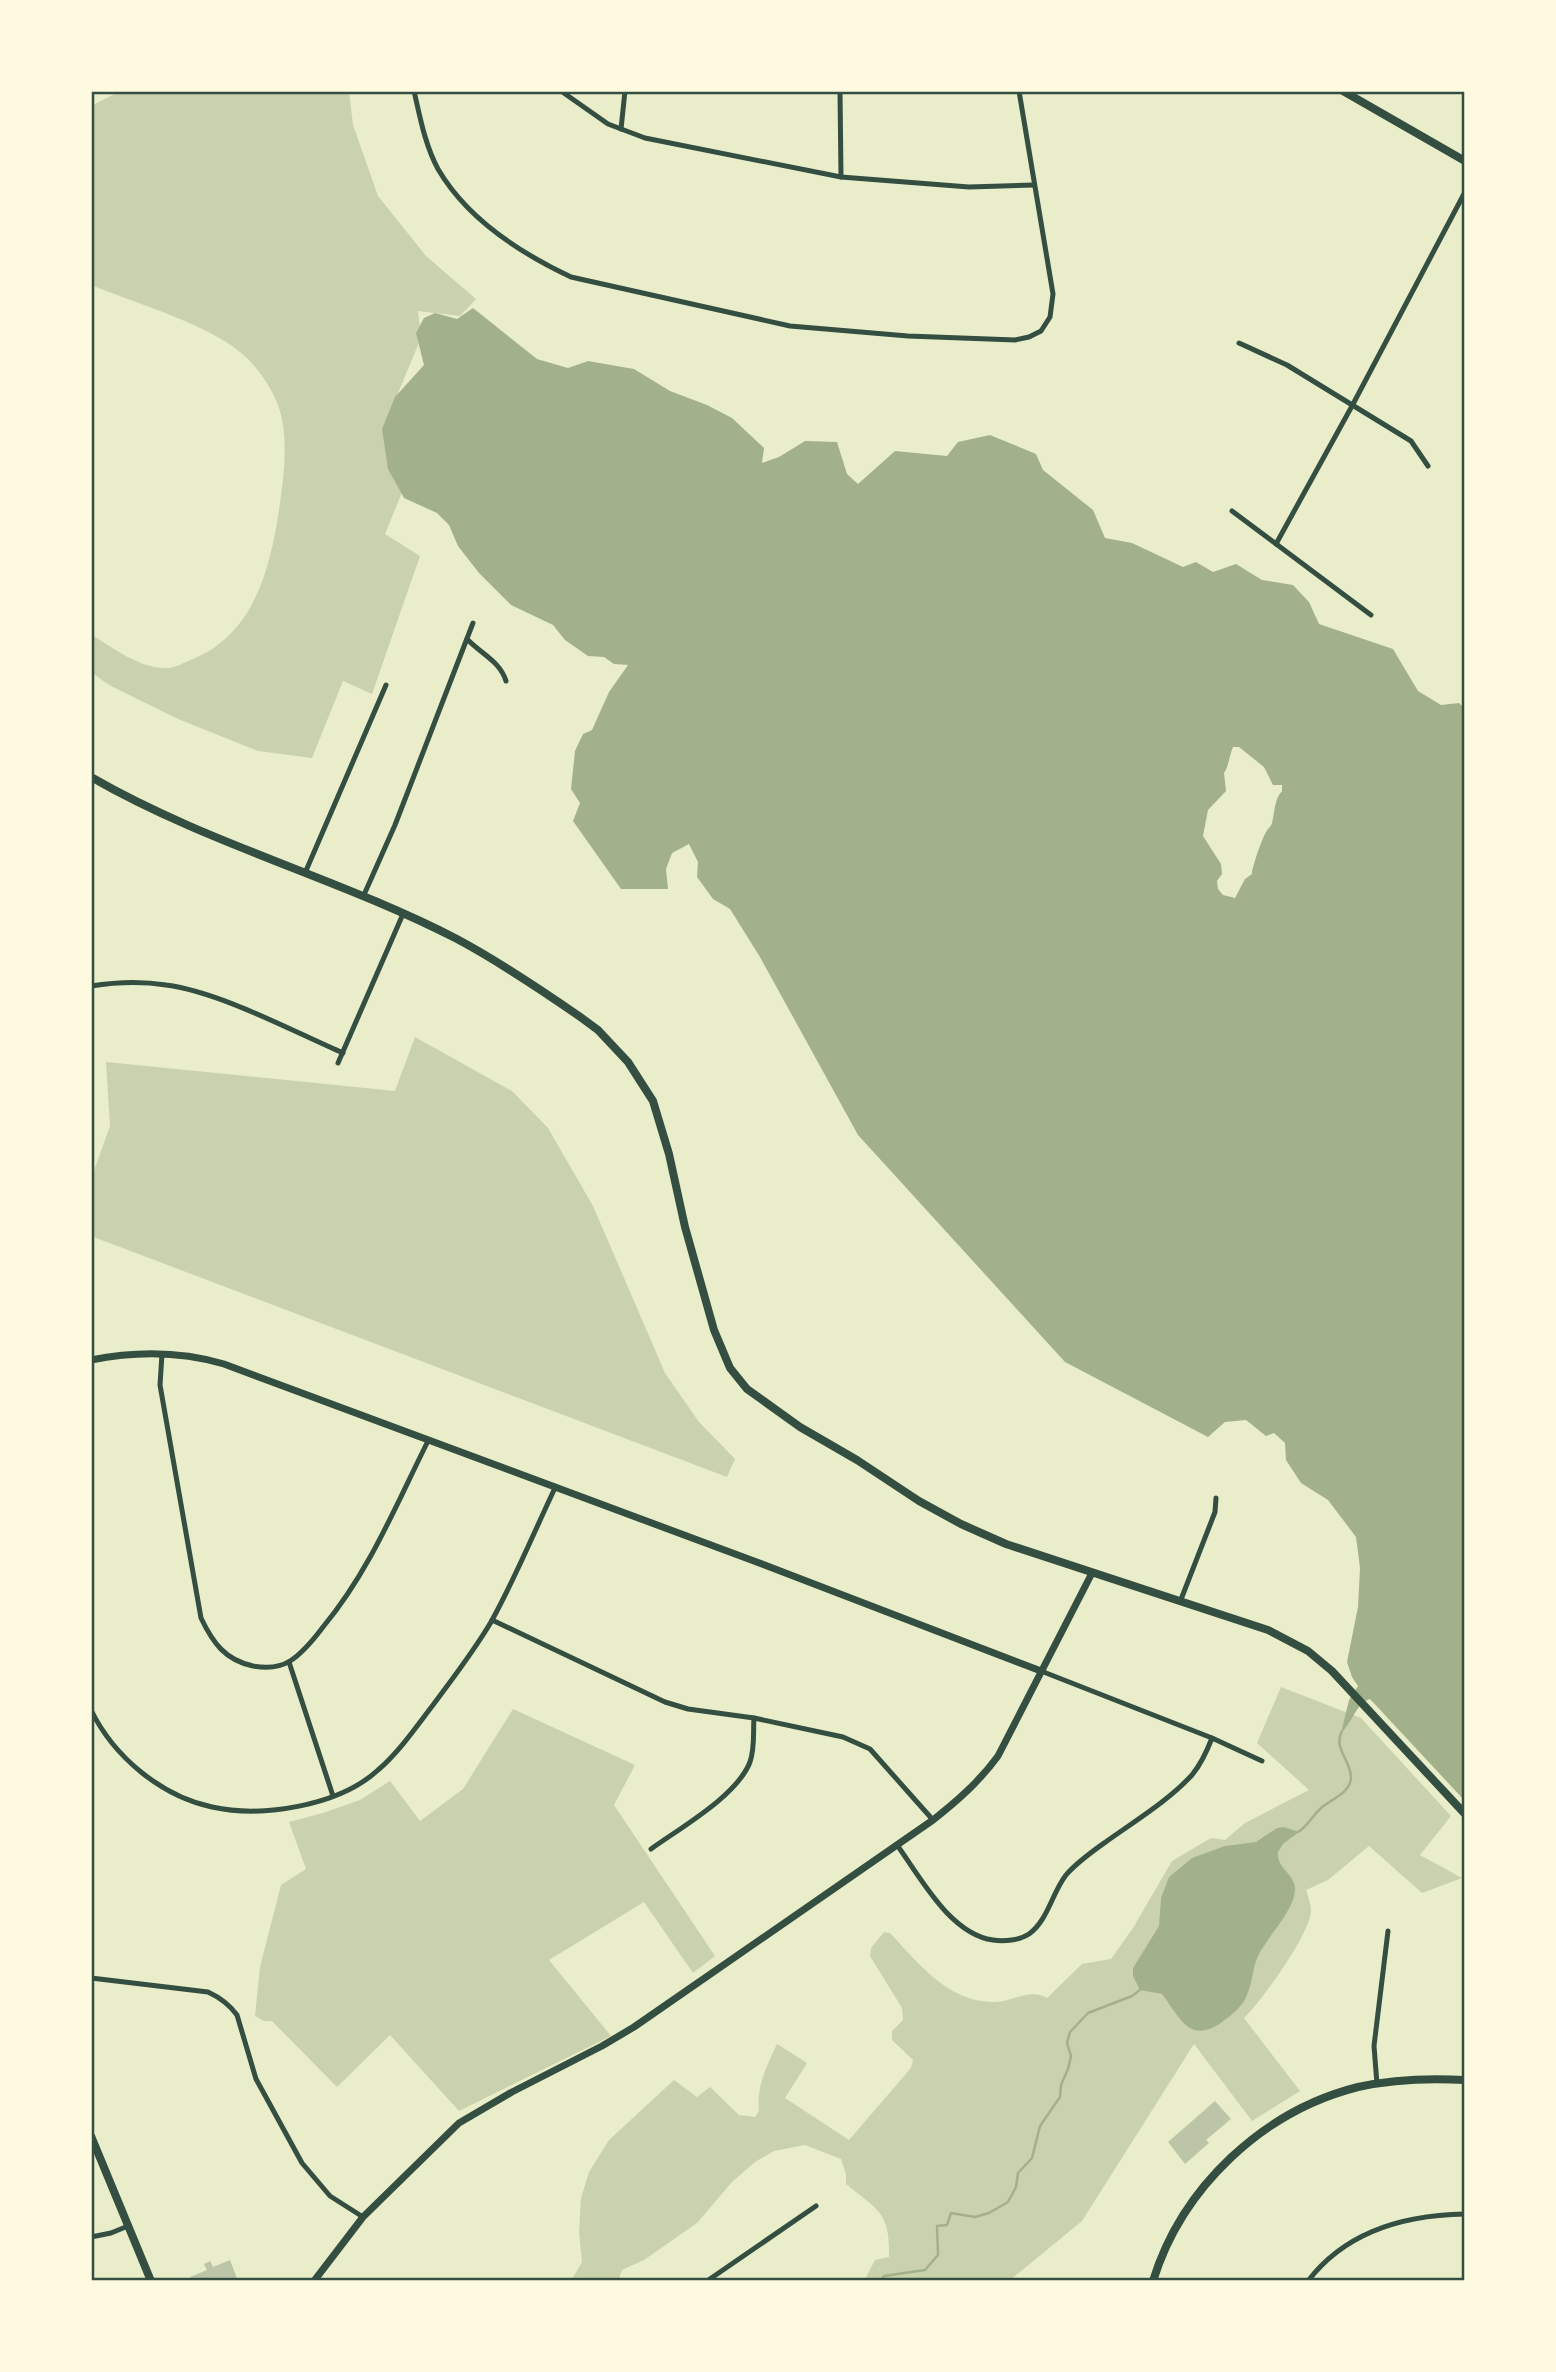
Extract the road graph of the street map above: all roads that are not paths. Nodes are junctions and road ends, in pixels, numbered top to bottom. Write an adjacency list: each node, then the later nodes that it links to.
1 (414, 91): 10 (street)
2 (561, 91): 7 (street)
3 (625, 91): 7 (street)
4 (840, 91): 9 (street)
5 (1019, 91): 10 (street)
6 (1343, 91): 8 (main road)
7 (621, 129): 9 (street)
8 (1465, 162)
9 (841, 177): 10 (street)
10 (1034, 185)
11 (1465, 192): 13 (street)
12 (1239, 343): 13 (street)
13 (1352, 406): 14 (street); 16 (street)
14 (1428, 466)
15 (1232, 510): 16 (street)
16 (1276, 544): 17 (street)
17 (1371, 615)
18 (473, 622): 19 (street)
19 (467, 639): 20 (street); 24 (street)
20 (506, 681)
21 (386, 685): 23 (street)
22 (91, 777): 23 (main road)
23 (305, 873): 24 (main road)
24 (363, 897): 25 (main road)
25 (403, 914): 27 (street); 34 (main road)
26 (91, 986): 27 (street)
27 (343, 1053): 28 (street)
28 (338, 1063)
29 (162, 1354): 30 (street); 31 (street); 37 (street)
30 (91, 1360)
31 (428, 1441): 32 (street); 37 (street)
32 (555, 1488): 36 (street); 38 (street)
33 (1216, 1498): 35 (street)
34 (1091, 1573): 35 (main road); 38 (street)
35 (1180, 1602): 44 (main road)
36 (492, 1620): 40 (street); 43 (street)
37 (289, 1662): 43 (street)
38 (1041, 1671): 41 (street); 45 (street)
39 (91, 1710): 43 (street)
40 (754, 1718): 45 (street); 47 (street)
41 (1212, 1738): 42 (street); 46 (street)
42 (1262, 1760)
43 (333, 1796)
44 (1465, 1814)
45 (933, 1820): 46 (street)
46 (897, 1845): 57 (street)
47 (651, 1849)
48 (1388, 1931): 53 (street)
49 (91, 1978): 50 (street)
50 (103, 1981): 51 (street); 57 (street)
51 (91, 1984)
52 (1465, 2080): 53 (main road)
53 (1377, 2084): 63 (main road)
54 (91, 2136): 58 (main road)
55 (816, 2206): 62 (street)
56 (1465, 2214): 64 (street)
57 (363, 2217): 61 (street)
58 (128, 2226): 59 (street); 60 (main road)
59 (91, 2236)
60 (151, 2281)
61 (314, 2281)
62 (707, 2281)
63 (1153, 2281)
64 (1308, 2281)

